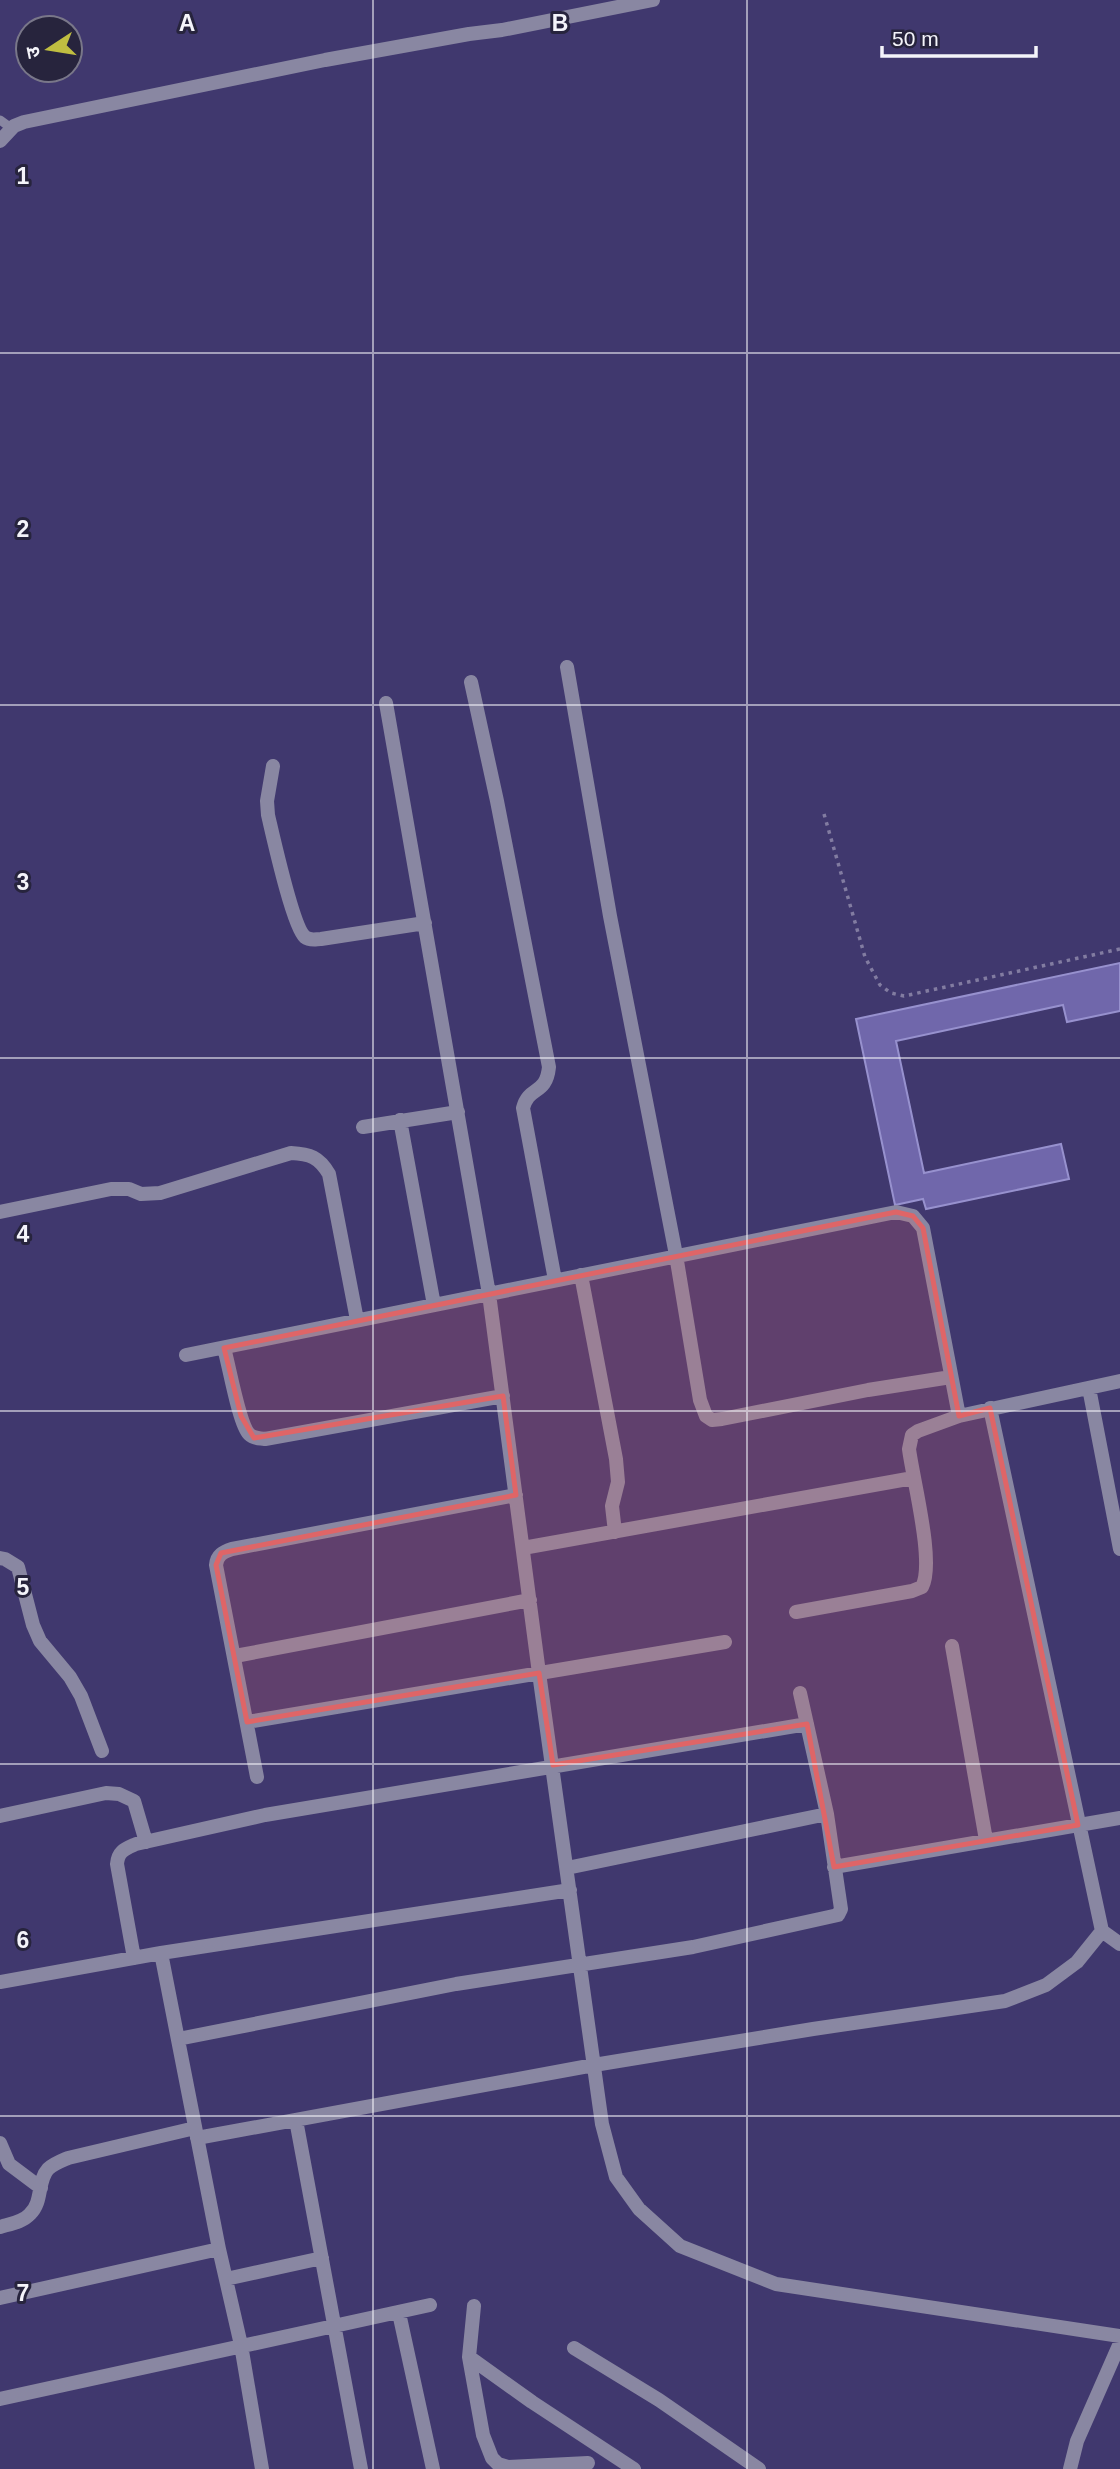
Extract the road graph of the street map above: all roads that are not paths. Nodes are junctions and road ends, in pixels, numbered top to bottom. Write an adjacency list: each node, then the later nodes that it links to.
1 (653, 0): 2 (street)
2 (6, 124): 3 (street)
3 (0, 141)
4 (567, 667): 13 (street)
5 (471, 682): 15 (street)
6 (386, 703): 8 (street)
7 (273, 766): 8 (street)
8 (425, 923): 9 (street)
9 (458, 1112): 10 (street); 16 (street)
10 (400, 1120): 11 (street); 17 (street)
11 (363, 1127)
12 (0, 1212): 18 (street)
13 (677, 1255): 14 (street); 21 (street); 21 (street)
14 (581, 1275): 15 (street); 29 (street)
15 (555, 1280): 16 (street)
16 (489, 1294): 17 (street); 24 (street)
17 (434, 1305): 18 (street)
18 (357, 1321): 19 (street)
19 (224, 1348): 20 (street); 24 (street)
20 (186, 1355)
21 (951, 1377): 26 (street)
22 (1120, 1381): 23 (street)
23 (1089, 1388): 25 (street); 31 (street)
24 (503, 1396): 28 (street)
25 (990, 1408): 26 (street); 48 (street)
26 (959, 1416): 27 (street)
27 (913, 1478): 29 (street); 34 (street)
28 (516, 1495): 30 (street); 37 (street)
29 (615, 1532): 30 (street)
30 (523, 1549): 33 (street)
31 (1120, 1549)
32 (0, 1558): 42 (street)
33 (530, 1600): 37 (street); 38 (street)
34 (796, 1612)
35 (725, 1642): 38 (street)
36 (952, 1646): 49 (street)
37 (235, 1656): 40 (street)
38 (539, 1673): 40 (street); 43 (street)
39 (800, 1693): 41 (street)
40 (247, 1722): 44 (street)
41 (807, 1724): 43 (street); 45 (street)
42 (102, 1751)
43 (553, 1765): 50 (street); 52 (street)
44 (257, 1777)
45 (827, 1814): 51 (street); 52 (street)
46 (0, 1816): 50 (street)
47 (1120, 1818): 48 (street)
48 (1077, 1825): 49 (street); 54 (street)
49 (986, 1840): 51 (street)
50 (146, 1842): 57 (street)
51 (834, 1867): 58 (street)
52 (567, 1868): 53 (street)
53 (570, 1890): 56 (street); 58 (street)
54 (1102, 1931): 55 (street); 61 (street)
55 (1120, 1944)
56 (161, 1953): 57 (street); 60 (street)
57 (134, 1958): 59 (street)
58 (580, 1965): 60 (street); 61 (street)
59 (0, 1982)
60 (178, 2039): 63 (street)
61 (594, 2065): 62 (street); 75 (street)
62 (296, 2120): 63 (street); 68 (street)
63 (196, 2133): 65 (street); 67 (street)
64 (0, 2143): 65 (street)
65 (41, 2188): 66 (street)
66 (0, 2227)
67 (219, 2249): 69 (street); 70 (street)
68 (322, 2258): 69 (street); 74 (street)
69 (226, 2279): 77 (street)
70 (0, 2298)
71 (430, 2305): 73 (street)
72 (474, 2306): 79 (street)
73 (399, 2313): 74 (street); 85 (street)
74 (334, 2326): 77 (street); 84 (street)
75 (1120, 2336)
76 (1120, 2343): 88 (street)
77 (242, 2345): 80 (street); 83 (street)
78 (574, 2347): 87 (street)
79 (469, 2357): 81 (street); 82 (street)
80 (0, 2399)
81 (582, 2435): 82 (street); 86 (street)
82 (588, 2466)
83 (262, 2469)
84 (361, 2469)
85 (433, 2469)
86 (634, 2469)
87 (759, 2469)
88 (1070, 2469)

